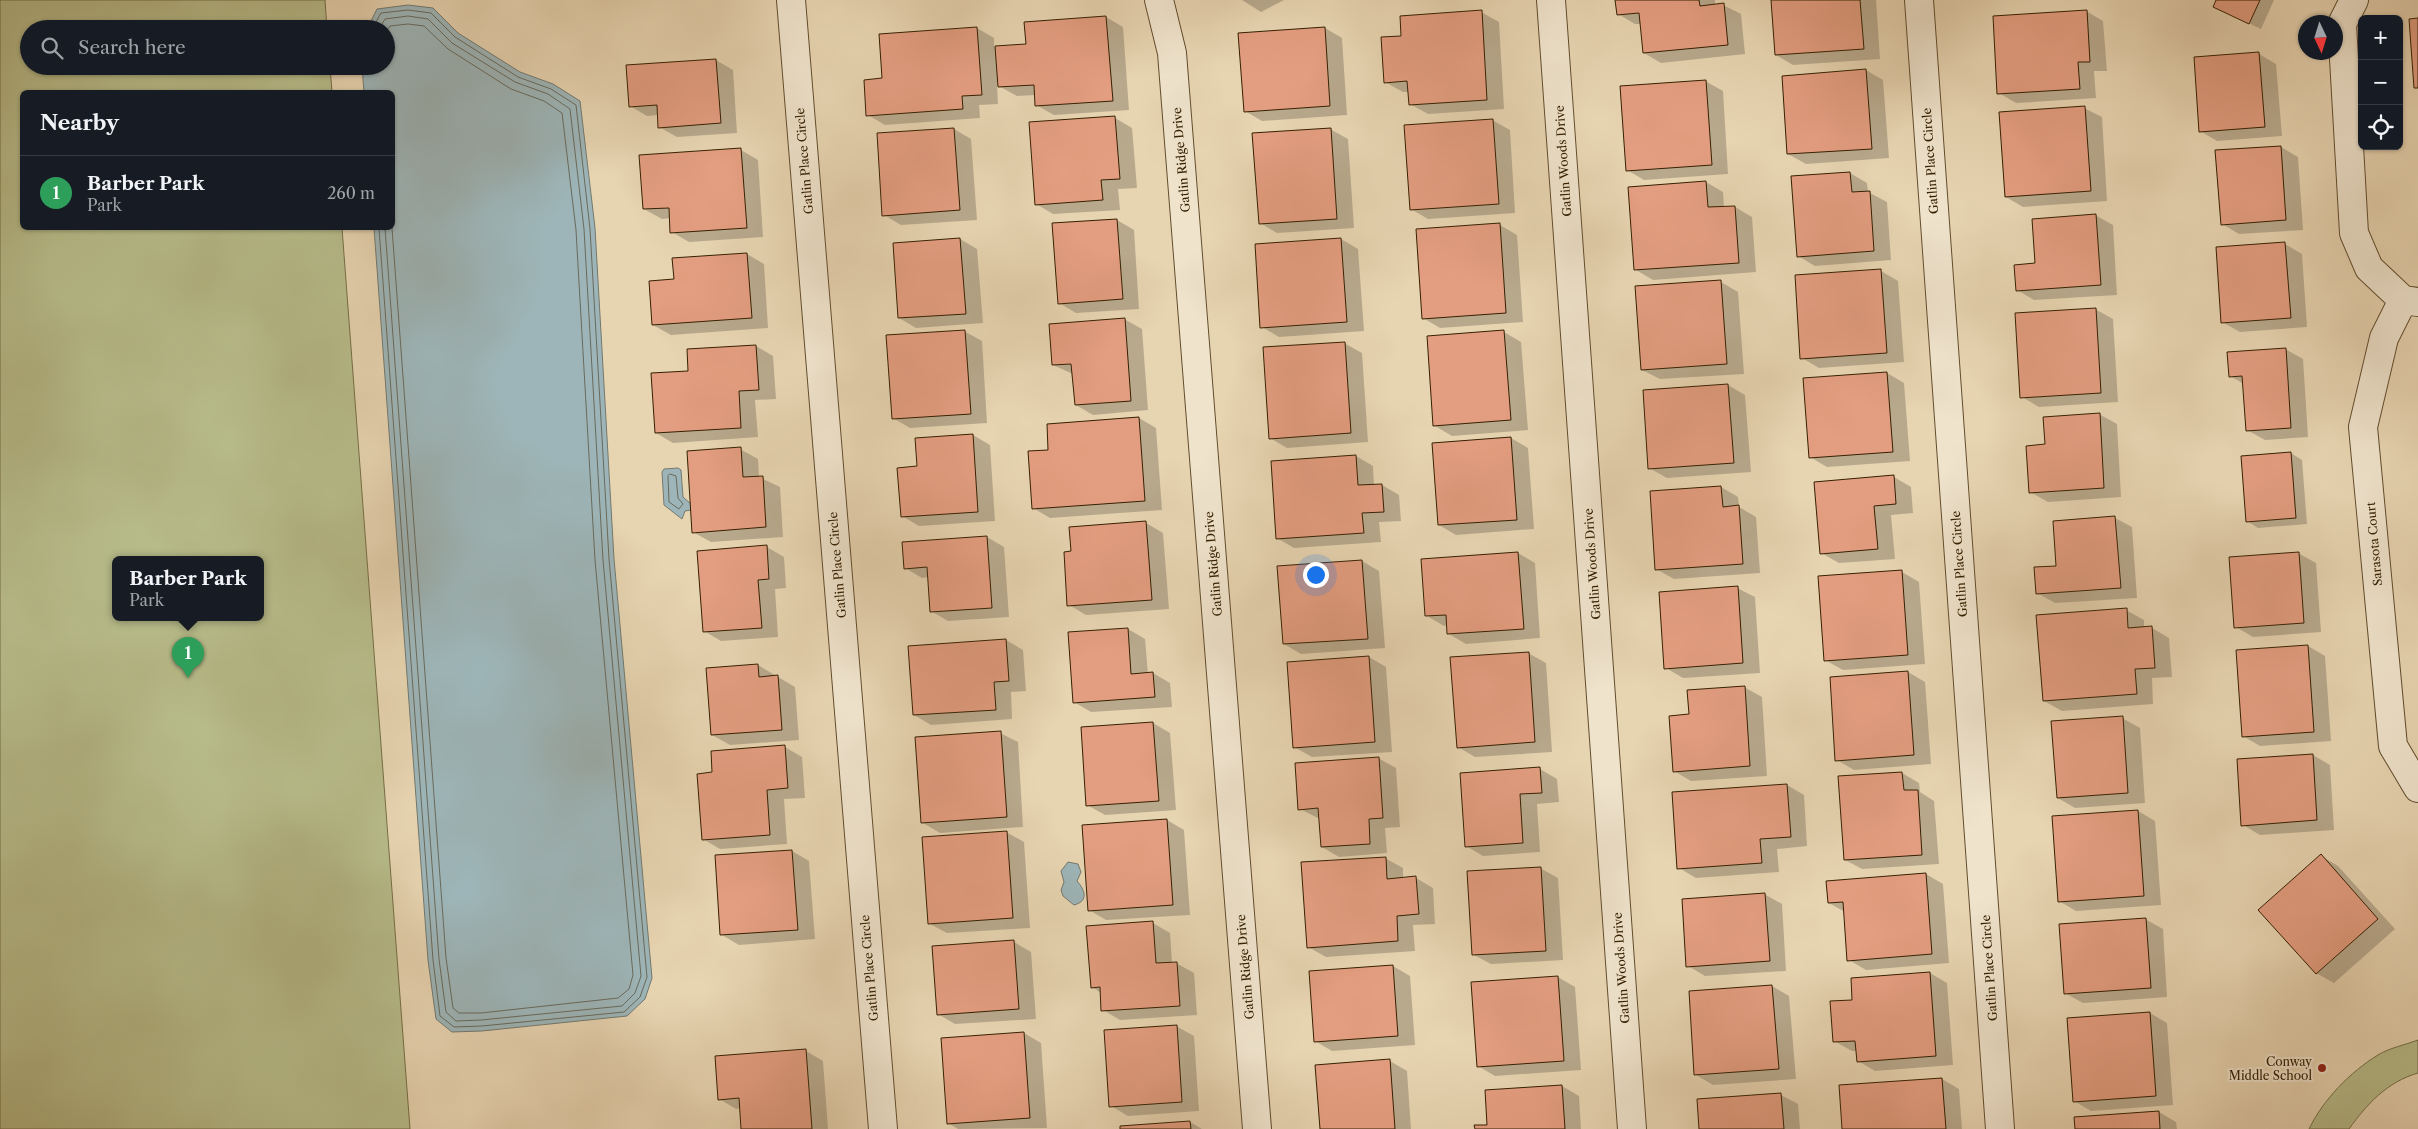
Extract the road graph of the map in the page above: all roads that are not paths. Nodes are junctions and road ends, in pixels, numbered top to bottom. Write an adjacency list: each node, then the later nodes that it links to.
1 (790, 0): 8 (street, Gatlin Place Circle)
2 (1159, 0): 9 (street, Gatlin Ridge Drive)
3 (1551, 0): 10 (street, Gatlin Woods Drive)
4 (1919, 0): 11 (street, Gatlin Place Circle)
5 (2354, 0): 6 (street)
6 (2410, 301): 7 (street, Sarasota Court)
7 (2418, 788)
8 (883, 1129)
9 (1258, 1129)
10 (1632, 1129)
11 (2000, 1129)

